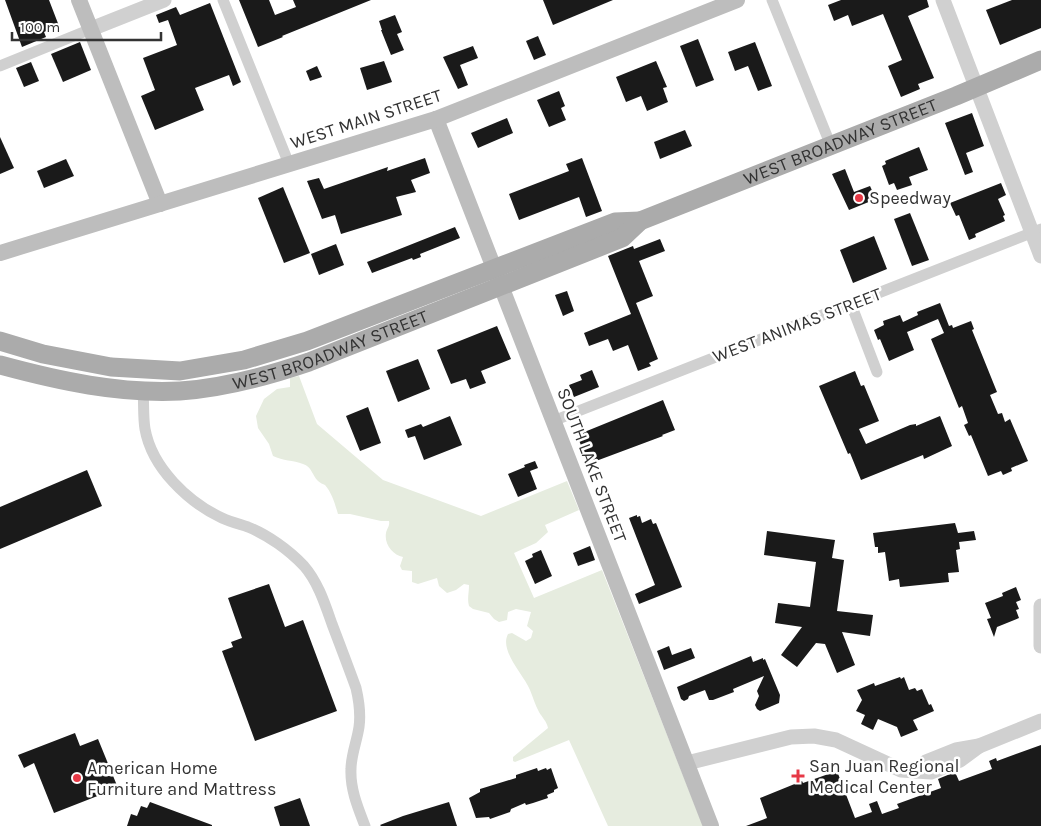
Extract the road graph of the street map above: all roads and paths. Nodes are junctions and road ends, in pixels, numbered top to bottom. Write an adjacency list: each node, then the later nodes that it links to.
1 (79, 0): 7 (main road)
2 (164, 0): 7 (street)
3 (223, 0): 13 (street)
4 (737, 0): 11 (main road, WEST MAIN STREET)
5 (772, 0): 12 (street)
6 (943, 0): 10 (street)
7 (91, 29): 9 (street); 14 (main road)
8 (1041, 60): 10 (main road, WEST BROADWAY STREET)
9 (0, 66)
10 (977, 88): 12 (main road, WEST BROADWAY STREET); 15 (street)
11 (436, 119): 13 (main road, WEST MAIN STREET); 18 (main road, SOUTH LAKE STREET)
12 (831, 146): 18 (main road, WEST BROADWAY STREET)
13 (289, 164): 14 (main road, WEST MAIN STREET)
14 (160, 204): 16 (main road, WEST MAIN STREET)
15 (1036, 231): 17 (street); 19 (street, WEST ANIMAS STREET)
16 (0, 253)
17 (1041, 256)
18 (497, 277): 20 (main road, WEST BROADWAY STREET); 23 (main road, WEST BROADWAY STREET); 24 (main road, SOUTH LAKE STREET)
19 (851, 304): 22 (street); 24 (street, WEST ANIMAS STREET)
20 (0, 341)
21 (0, 365): 23 (main road, WEST BROADWAY STREET)
22 (877, 372)
23 (143, 391): 29 (street)
24 (553, 421): 28 (main road, SOUTH LAKE STREET)
25 (1041, 606): 26 (street)
26 (1041, 646)
27 (1041, 721): 28 (street)
28 (687, 763): 30 (main road, SOUTH LAKE STREET)
29 (365, 826)
30 (711, 826)

